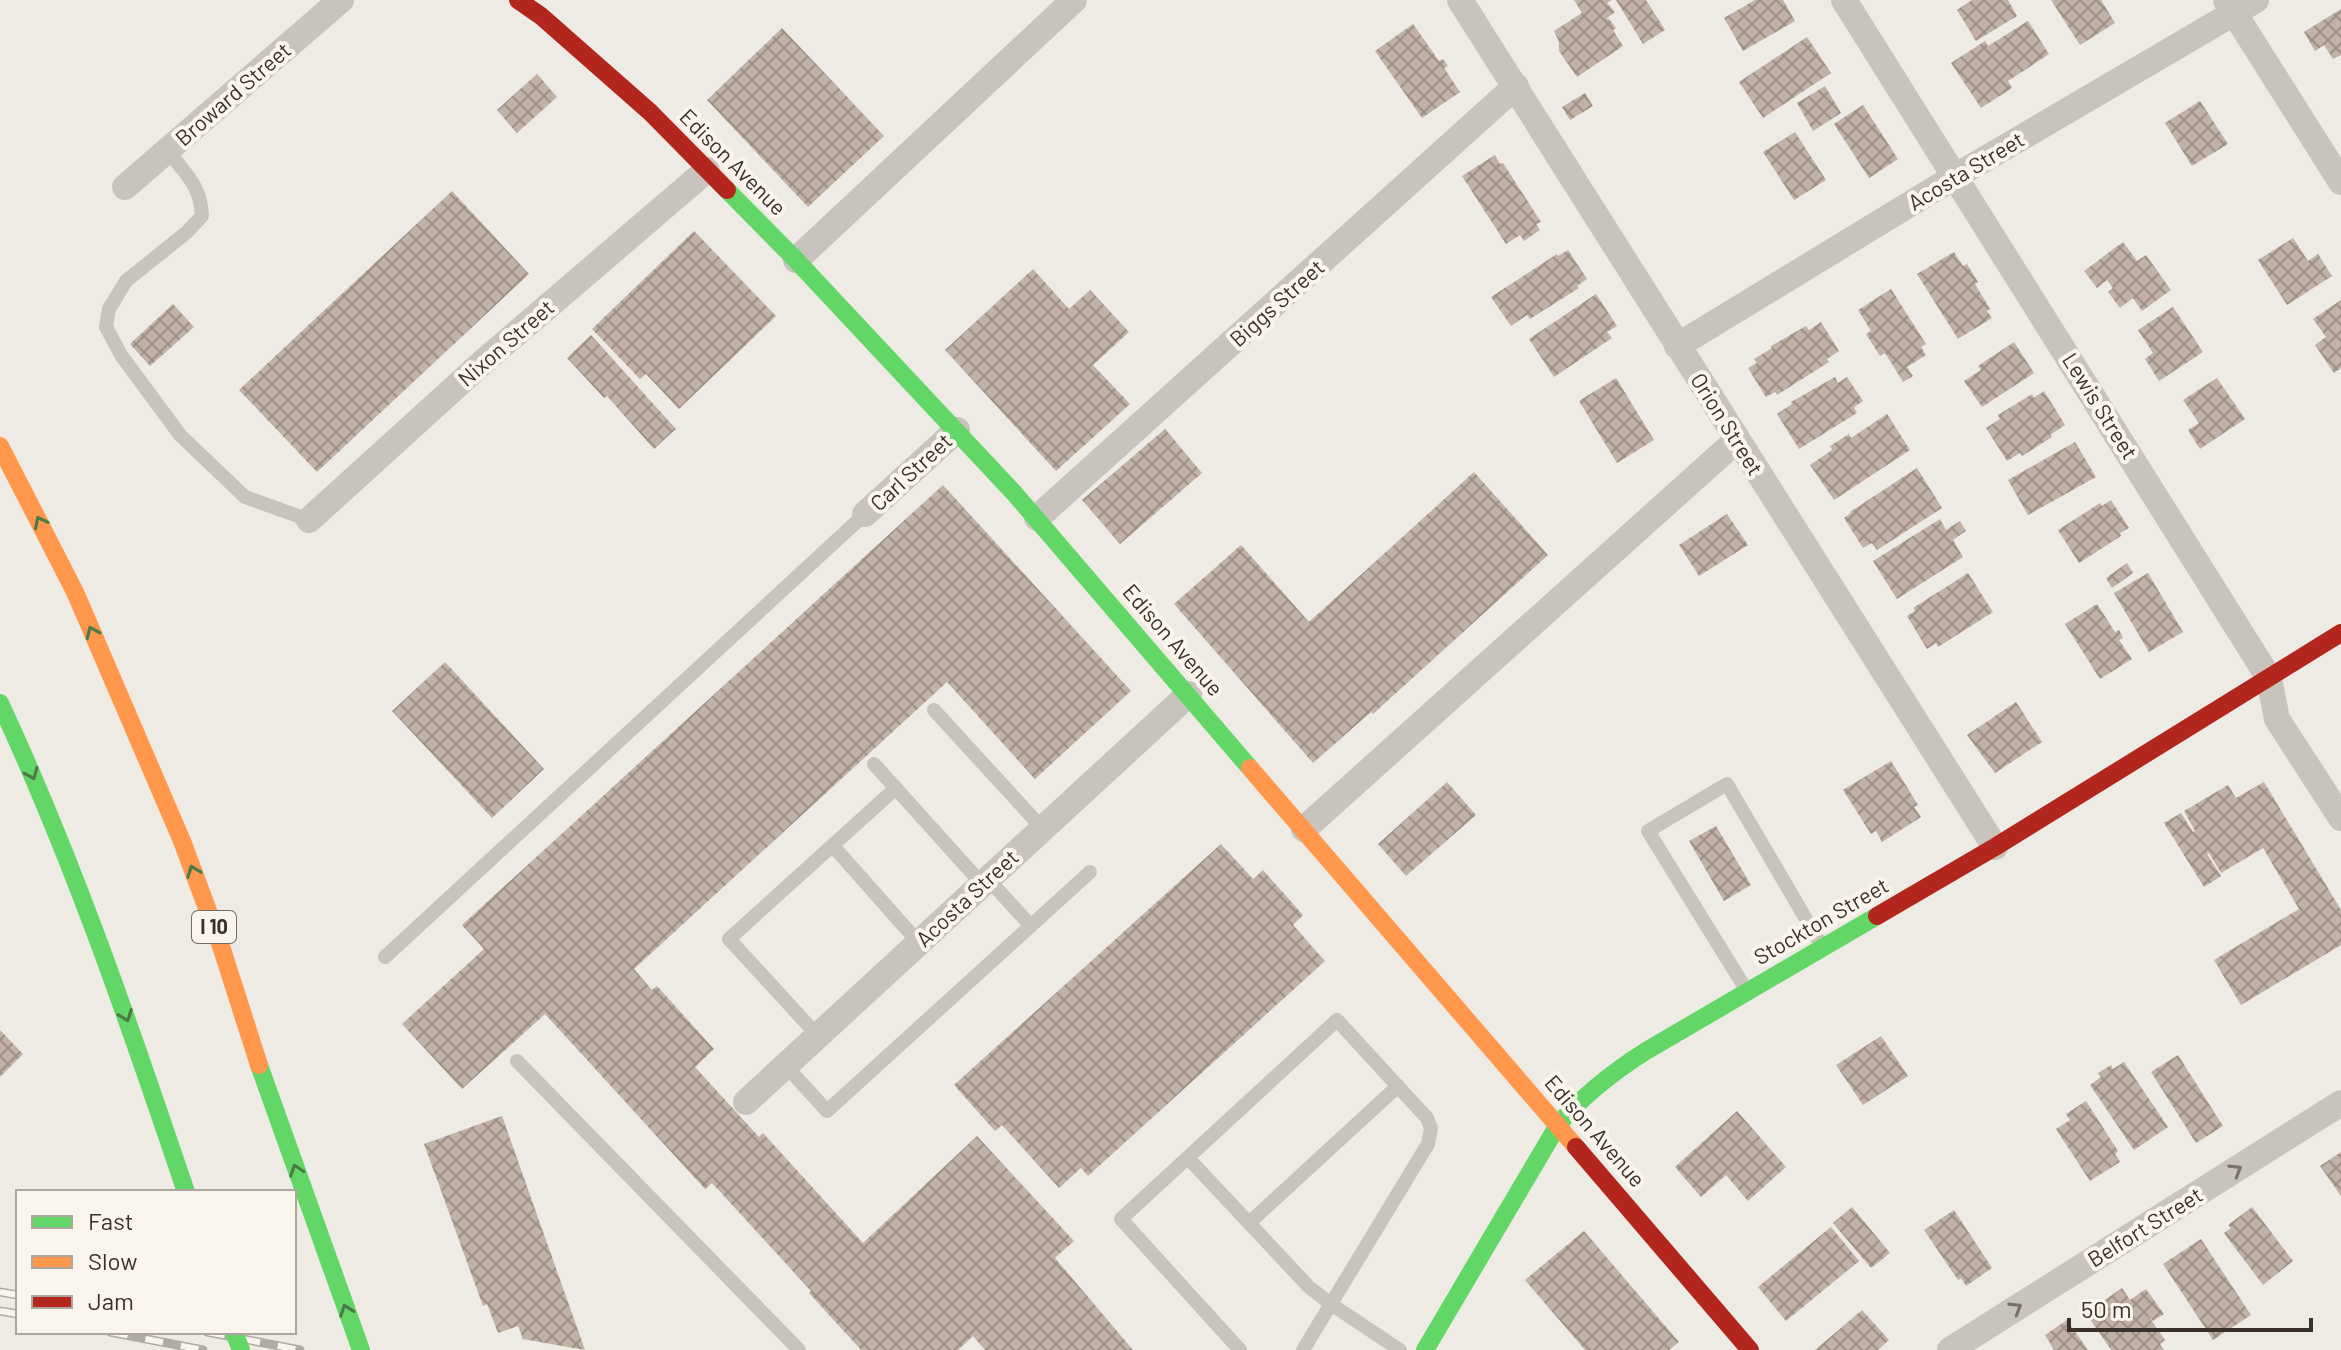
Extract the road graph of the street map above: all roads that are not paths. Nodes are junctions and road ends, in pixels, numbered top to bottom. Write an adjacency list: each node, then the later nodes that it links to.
1 (341, 0): 9 (street, Broward Street)
2 (518, 0): 7 (main road, Edison Avenue)
3 (1074, 0): 14 (street)
4 (1460, 0): 8 (street, Orion Street)
5 (1844, 0): 11 (street, Lewis Street)
6 (2239, 4): 11 (street, Acosta Street); 12 (street)
7 (549, 8): 10 (main road, Edison Avenue)
8 (1516, 86): 15 (street, Orion Street); 20 (street, Biggs Street)
9 (168, 151): 13 (street, Broward Street); 21 (lane)
10 (707, 170): 14 (main road, Edison Avenue); 21 (street, Nixon Street)
11 (1956, 176): 15 (street, Acosta Street); 23 (street, Lewis Street)
12 (2341, 182)
13 (125, 187)
14 (796, 260): 16 (main road, Edison Avenue)
15 (1677, 346): 17 (street, Orion Street)
16 (957, 430): 19 (street, Carl Street); 20 (main road, Edison Avenue)
17 (1737, 440): 31 (street); 33 (street, Orion Street)
18 (0, 446): 52 (main road, I 10, one-way to 18)
19 (865, 514): 39 (lane)
20 (1037, 518): 24 (main road, Edison Avenue)
21 (309, 520)
22 (2341, 633): 23 (main road, Stockton Street)
23 (2269, 678): 29 (street, Lewis Street); 33 (main road, Stockton Street)
24 (1189, 694): 30 (street, Acosta Street); 31 (main road, Edison Avenue)
25 (0, 703): 49 (main road, one-way to 49)
26 (934, 710): 30 (lane)
27 (874, 764): 28 (lane)
28 (896, 788): 32 (lane); 35 (lane)
29 (2341, 818)
30 (1043, 829): 35 (street, Acosta Street)
31 (1304, 829): 47 (main road, Edison Avenue)
32 (833, 846): 37 (lane); 41 (lane)
33 (1995, 847): 38 (main road, Stockton Street)
34 (1090, 872): 36 (lane)
35 (985, 882): 36 (lane); 37 (street, Acosta Street)
36 (1031, 926): 43 (lane)
37 (919, 943): 41 (street, Acosta Street)
38 (1823, 949): 40 (main road, Stockton Street); 40 (lane)
39 (385, 957)
40 (1748, 991): 47 (main road, Stockton Street)
41 (818, 1036): 43 (street, Acosta Street)
42 (517, 1061): 53 (lane)
43 (785, 1065): 45 (street, Acosta Street)
44 (1398, 1086): 48 (lane); 50 (lane); 51 (lane)
45 (746, 1102)
46 (2341, 1103): 59 (street, Belfort Street, one-way to 46)
47 (1558, 1125): 57 (main road, Stockton Street); 58 (main road, Edison Avenue)
48 (1188, 1158): 50 (lane); 54 (lane)
49 (185, 1190)
50 (1249, 1223): 51 (lane)
51 (1331, 1304): 55 (lane); 56 (lane)
52 (361, 1350)
53 (799, 1350)
54 (1240, 1350)
55 (1303, 1350)
56 (1400, 1350)
57 (1425, 1350)
58 (1750, 1350)
59 (1950, 1350)

